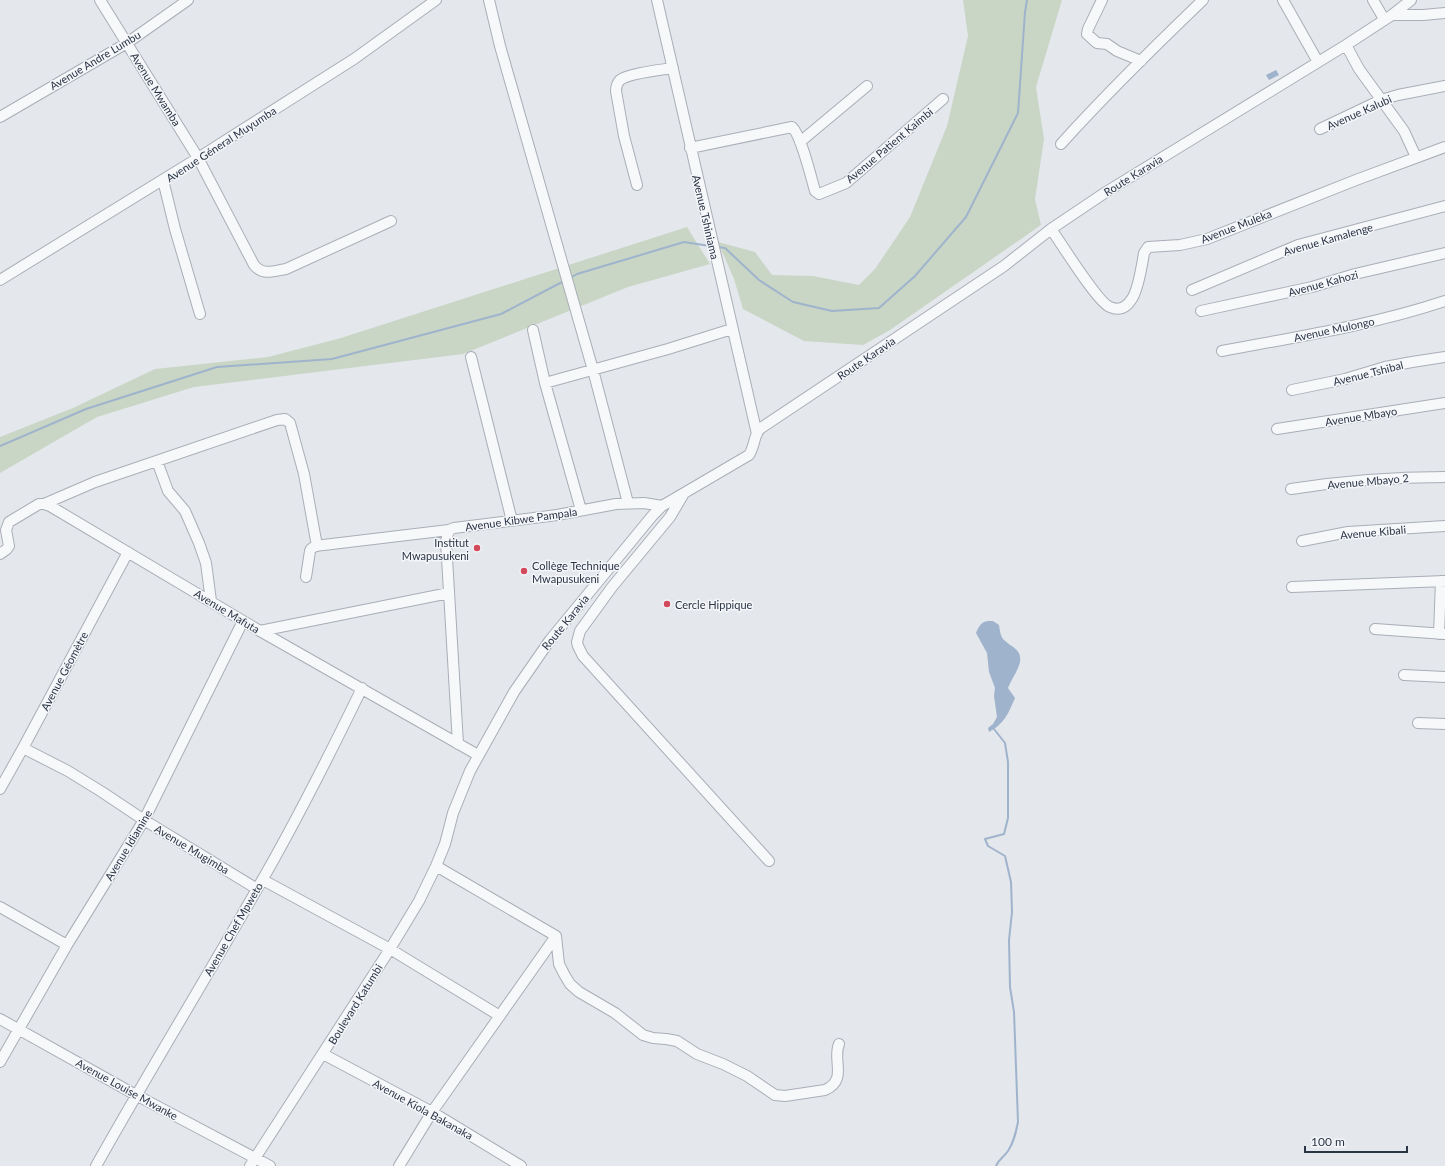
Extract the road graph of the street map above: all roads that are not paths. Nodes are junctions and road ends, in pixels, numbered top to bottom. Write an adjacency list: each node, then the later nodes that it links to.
1 (100, 0): 13 (street, Avenue Mwamba)
2 (188, 0): 13 (street, Avenue Andre Lumbu)
3 (436, 0): 29 (street, Avenue Géneral Muyumba)
4 (489, 0): 46 (street)
5 (657, 0): 17 (street, Avenue Tshiniama)
6 (1102, 0): 15 (street)
7 (1203, 0): 15 (street)
8 (1284, 0): 16 (street)
9 (1373, 0): 12 (street)
10 (1411, 0): 12 (street, Route Karavia)
11 (1445, 13): 12 (street)
12 (1388, 17): 14 (street, Route Karavia)
13 (127, 42): 22 (street, Avenue Andre Lumbu); 29 (street, Avenue Mwamba)
14 (1346, 44): 16 (street, Route Karavia); 21 (street)
15 (1141, 61): 25 (street)
16 (1318, 62): 34 (street, Route Karavia)
17 (673, 68): 27 (street, Avenue Tshiniama); 31 (street)
18 (867, 86): 24 (street)
19 (1445, 86): 21 (street, Avenue Kalubi)
20 (943, 99): 24 (street, Avenue Patient Kaimbi)
21 (1381, 100): 23 (street, Avenue Kalubi); 28 (street)
22 (0, 117)
23 (1320, 129)
24 (800, 142): 27 (street, Avenue Patient Kaimbi)
25 (1061, 144)
26 (1445, 147): 28 (street, Avenue Muleka)
27 (690, 148): 41 (street, Avenue Tshiniama)
28 (1416, 157): 34 (street, Avenue Muleka)
29 (198, 158): 30 (street, Avenue Géneral Muyumba); 33 (street, Avenue Mwamba)
30 (163, 180): 36 (street, Avenue Géneral Muyumba); 40 (street)
31 (637, 185)
32 (1445, 206): 37 (street, Avenue Kamalenge)
33 (391, 221)
34 (1051, 229): 51 (street, Route Karavia)
35 (1445, 253): 39 (street, Avenue Kahozi)
36 (0, 280)
37 (1192, 290)
38 (1445, 301): 43 (street, Avenue Mulongo)
39 (1201, 312)
40 (200, 314)
41 (732, 329): 46 (street); 50 (street, Avenue Tshiniama)
42 (533, 330): 47 (street)
43 (1222, 351)
44 (471, 357): 62 (street)
45 (1445, 357): 48 (street, Avenue Tshibal)
46 (593, 370): 47 (street); 58 (street)
47 (546, 383): 61 (street)
48 (1292, 390)
49 (1445, 403): 52 (street, Avenue Mbayo)
50 (753, 419): 51 (street); 53 (street, Avenue Tshiniama)
51 (768, 423): 53 (street, Route Karavia)
52 (1277, 429)
53 (756, 434): 57 (street, Route Karavia)
54 (157, 460): 59 (street); 66 (street); 73 (street)
55 (1445, 477): 56 (street, Avenue Mbayo 2)
56 (1291, 489)
57 (682, 495): 60 (street, Route Karavia); 89 (street)
58 (628, 503): 60 (street, Avenue Kibwe Pampala); 61 (street, Avenue Kibwe Pampala)
59 (44, 504): 67 (street, Avenue Mafuta); 68 (street)
60 (662, 506): 85 (street, Route Karavia)
61 (581, 510): 62 (street, Avenue Kibwe Pampala)
62 (512, 521): 64 (street, Avenue Kibwe Pampala)
63 (1445, 526): 65 (street, Avenue Kibali)
64 (449, 530): 66 (street); 72 (street, Avenue Kibwe Pampala)
65 (1302, 541)
66 (318, 546): 69 (street)
67 (128, 552): 73 (street, Avenue Mafuta); 84 (street, Avenue Géomètre)
68 (0, 554)
69 (306, 577)
70 (1443, 581): 71 (street); 77 (street)
71 (1292, 587)
72 (450, 592): 75 (street); 83 (street, Avenue Kibwe Pampala)
73 (211, 601): 74 (street, Avenue Mafuta)
74 (243, 621): 75 (street, Avenue Mafuta); 87 (street, Avenue Idiamine)
75 (260, 630): 80 (street, Avenue Mafuta)
76 (1375, 630): 77 (street)
77 (1442, 634)
78 (1404, 675): 79 (street)
79 (1445, 677)
80 (362, 688): 83 (street, Avenue Mafuta); 91 (street, Avenue Chef Mpweto)
81 (1418, 723): 82 (street)
82 (1445, 724)
83 (458, 744): 85 (street, Avenue Mafuta)
84 (23, 748): 86 (street, Avenue Géomètre); 87 (street, Avenue Mugimba)
85 (478, 755): 88 (street, Route Karavia)
86 (0, 789)
87 (144, 820): 92 (street, Avenue Mugimba); 95 (street, Avenue Idiamine)
88 (447, 835): 90 (street, Boulevard Katumbi)
89 (769, 861)
90 (436, 866): 94 (street); 96 (street, Boulevard Katumbi)
91 (263, 880): 92 (street, Avenue Chef Mpweto); 96 (street)
92 (257, 889): 103 (street, Avenue Chef Mpweto)
93 (0, 907): 95 (street)
94 (556, 936): 97 (street); 100 (street)
95 (67, 945): 99 (street, Avenue Idiamine)
96 (390, 949): 97 (street); 101 (street, Boulevard Katumbi)
97 (500, 1016): 104 (street)
98 (0, 1019): 99 (street, Avenue Louise Mwanke)
99 (18, 1029): 102 (street, Avenue Idiamine); 103 (street, Avenue Louise Mwanke)
100 (839, 1044)
101 (323, 1054): 104 (street, Avenue Kiola Bakanaka); 105 (street, Boulevard Katumbi)
102 (0, 1062)
103 (136, 1095): 105 (street, Avenue Louise Mwanke); 106 (street, Avenue Chef Mpweto)
104 (432, 1112): 108 (street); 109 (street, Avenue Kiola Bakanaka)
105 (253, 1162): 107 (street, Avenue Louise Mwanke)
106 (96, 1166)
107 (270, 1166)
108 (399, 1166)
109 (521, 1166)

